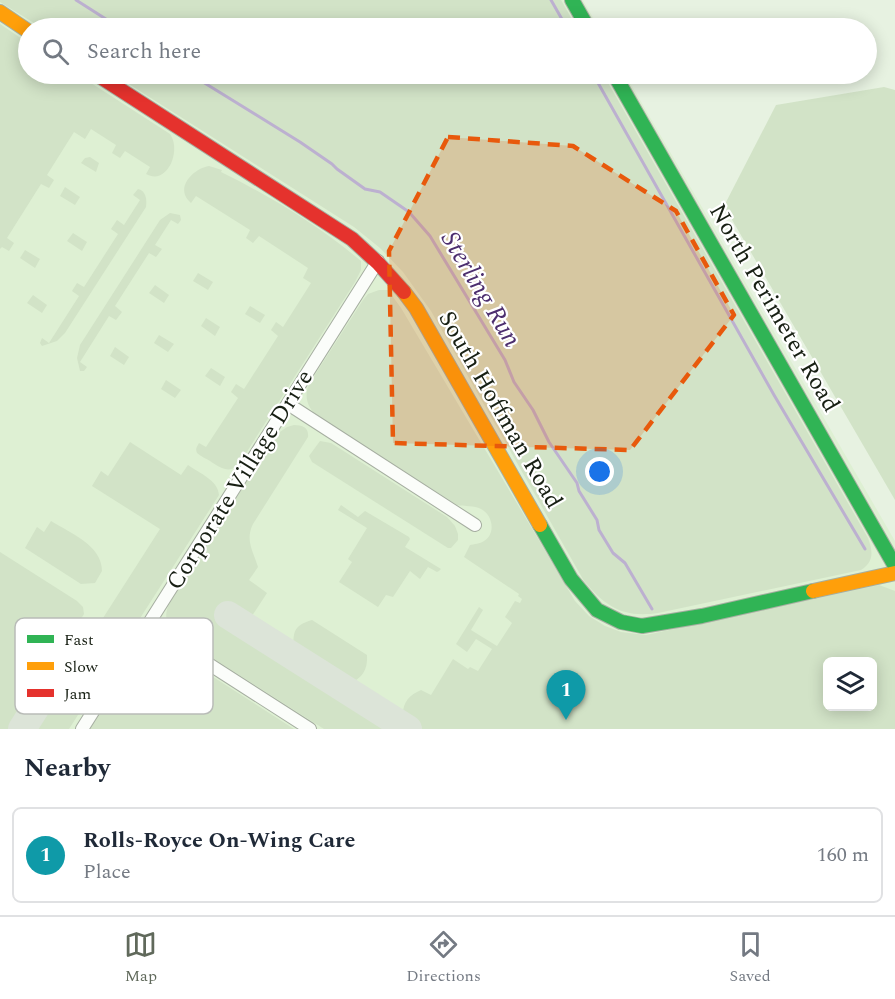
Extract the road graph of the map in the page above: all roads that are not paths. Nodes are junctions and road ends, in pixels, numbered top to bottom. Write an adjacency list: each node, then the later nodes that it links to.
1 (572, 0): 3 (street)
2 (0, 12): 4 (street)
3 (582, 18)
4 (18, 24)
5 (112, 84): 7 (street, South Hoffman Road)
6 (620, 84): 10 (street, North Perimeter Road)
7 (378, 261): 8 (street, Corporate Village Drive); 11 (street, South Hoffman Road)
8 (288, 404): 9 (street); 12 (street, Corporate Village Drive)
9 (476, 525)
10 (895, 566)
11 (895, 573)
12 (152, 618)
13 (213, 667): 16 (street)
14 (92, 714): 15 (street, Corporate Village Drive)
15 (82, 729)
16 (310, 729)

